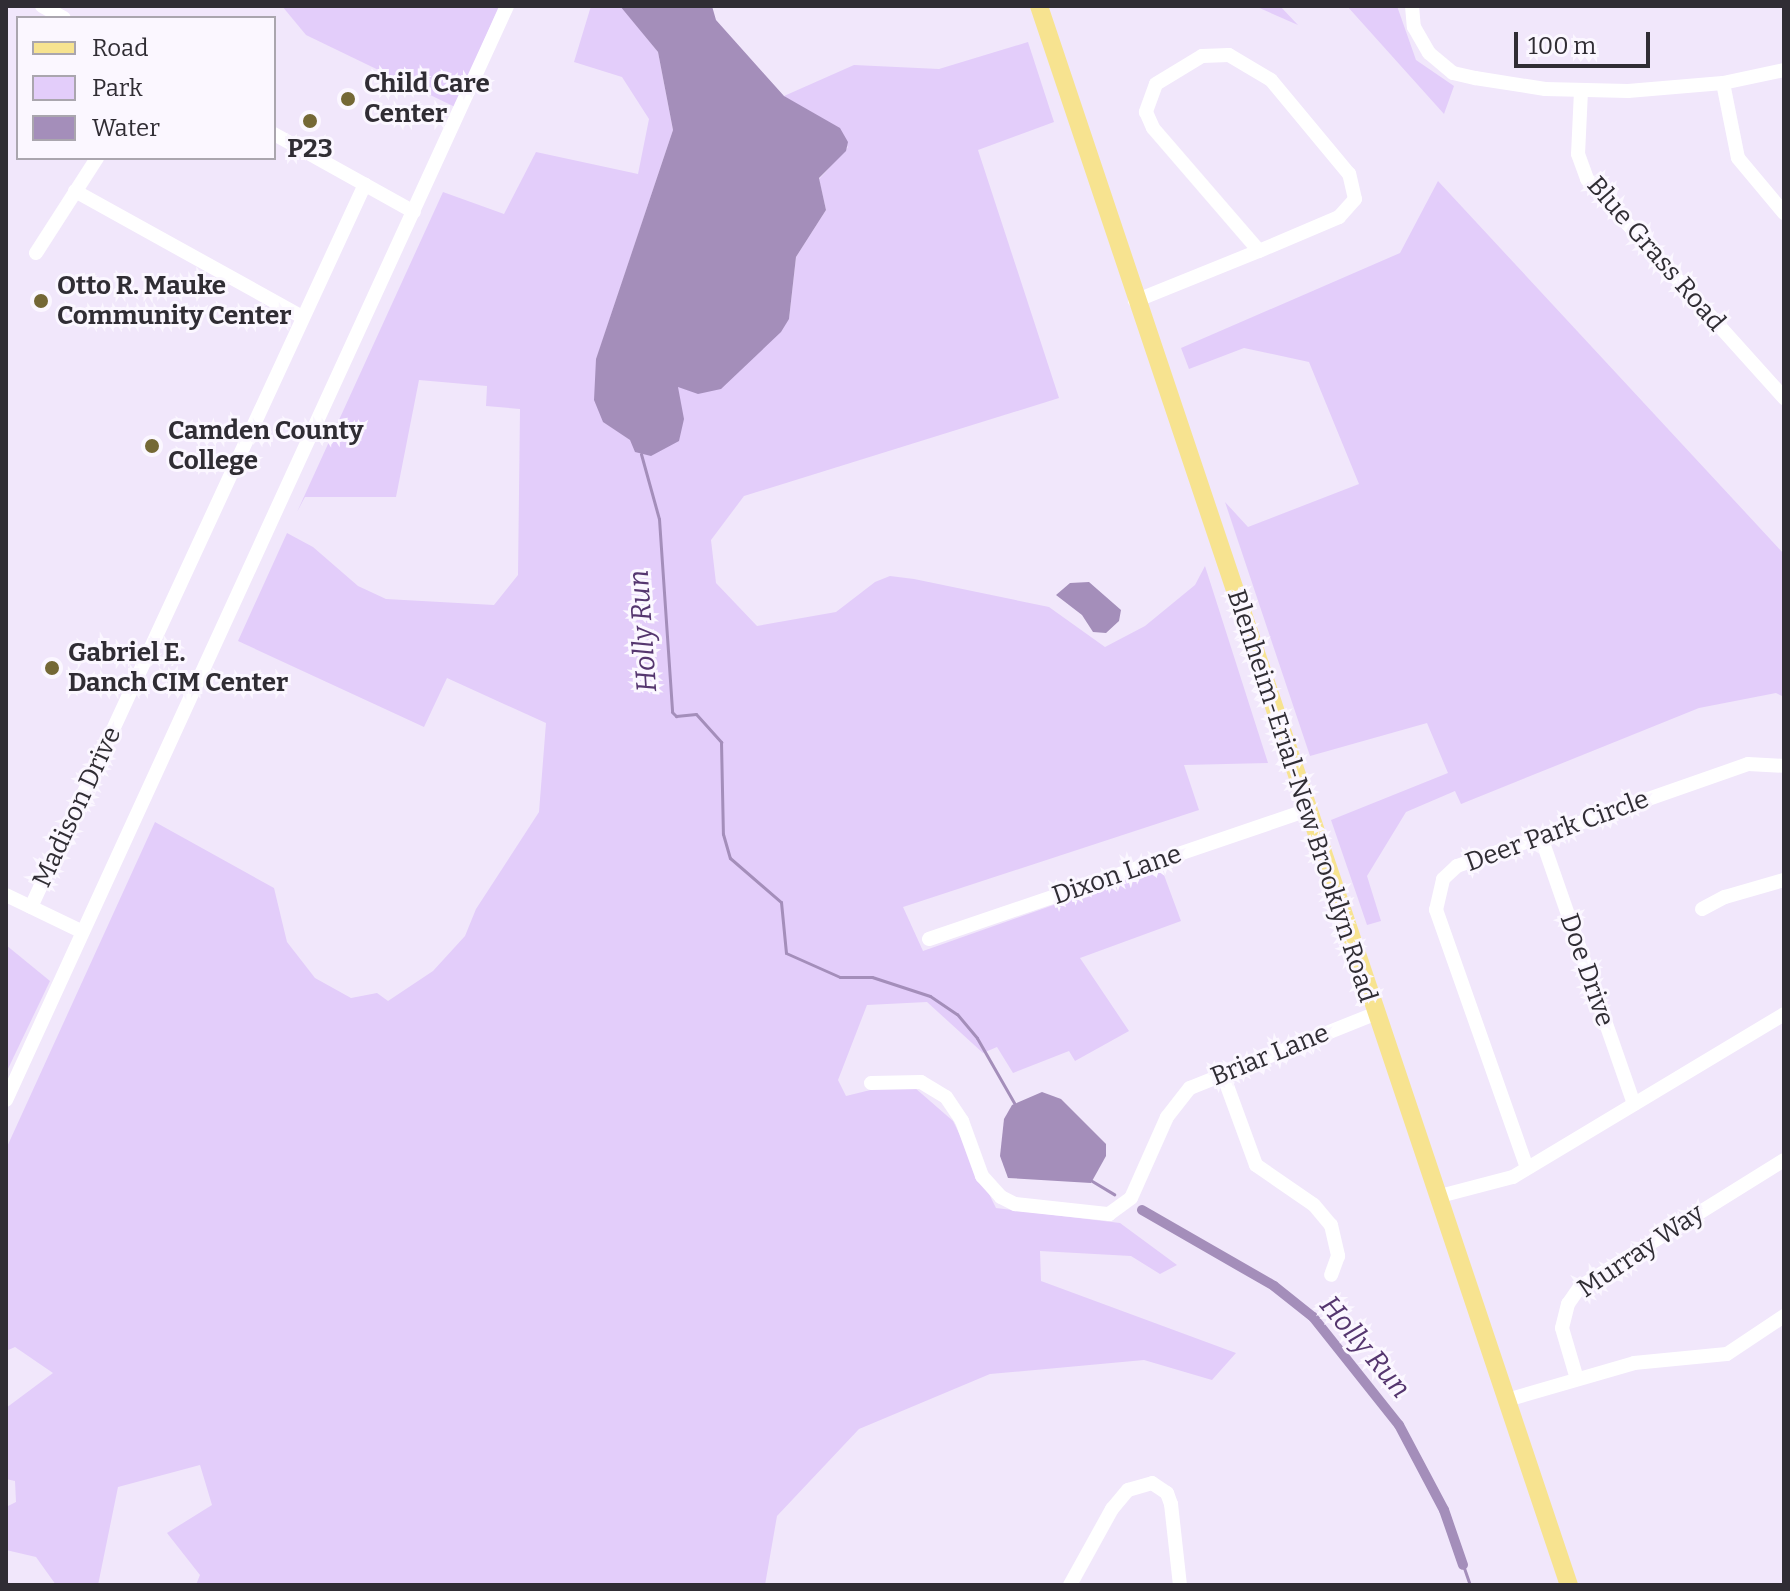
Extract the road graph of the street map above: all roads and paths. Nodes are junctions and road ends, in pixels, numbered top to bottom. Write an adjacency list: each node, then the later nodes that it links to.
1 (42, 6): 5 (street)
2 (507, 6): 13 (street)
3 (1039, 6): 17 (main road, Blenheim-Erial-New Brooklyn Road)
4 (1412, 6): 8 (street)
5 (60, 16)
6 (1784, 70): 7 (street)
7 (1723, 83): 8 (street); 14 (street)
8 (1581, 91): 19 (street, Blue Grass Road)
9 (276, 135): 11 (street)
10 (96, 160): 12 (street)
11 (365, 184): 13 (street); 18 (street, Madison Drive)
12 (75, 191): 16 (street); 18 (street)
13 (414, 212): 27 (street)
14 (1784, 213)
15 (1259, 251): 15 (street); 17 (street)
16 (36, 253)
17 (1135, 301): 21 (main road, Blenheim-Erial-New Brooklyn Road)
18 (302, 317): 25 (street, Madison Drive)
19 (1784, 398)
20 (1784, 766): 22 (street, Deer Park Circle)
21 (1306, 811): 28 (street, Dixon Lane); 29 (main road, Blenheim-Erial-New Brooklyn Road)
22 (1541, 837): 34 (street, Doe Drive); 36 (street, Deer Park Circle)
23 (1784, 880): 26 (street)
24 (6, 895): 25 (street)
25 (31, 907): 27 (street)
26 (1702, 909)
27 (83, 932): 33 (street)
28 (929, 939)
29 (1374, 1014): 31 (street, Briar Lane); 37 (main road, Blenheim-Erial-New Brooklyn Road)
30 (1784, 1014): 34 (street)
31 (1222, 1072): 32 (street, Briar Lane); 38 (street)
32 (871, 1083)
33 (6, 1100)
34 (1634, 1104): 36 (street)
35 (1784, 1160): 40 (street, Murray Way)
36 (1527, 1168): 37 (street)
37 (1440, 1196): 41 (main road, Blenheim-Erial-New Brooklyn Road)
38 (1331, 1275)
39 (1784, 1316): 40 (street)
40 (1577, 1379): 41 (street)
41 (1507, 1400): 44 (main road, Blenheim-Erial-New Brooklyn Road)
42 (1070, 1585): 43 (street)
43 (1180, 1585)
44 (1569, 1585)

